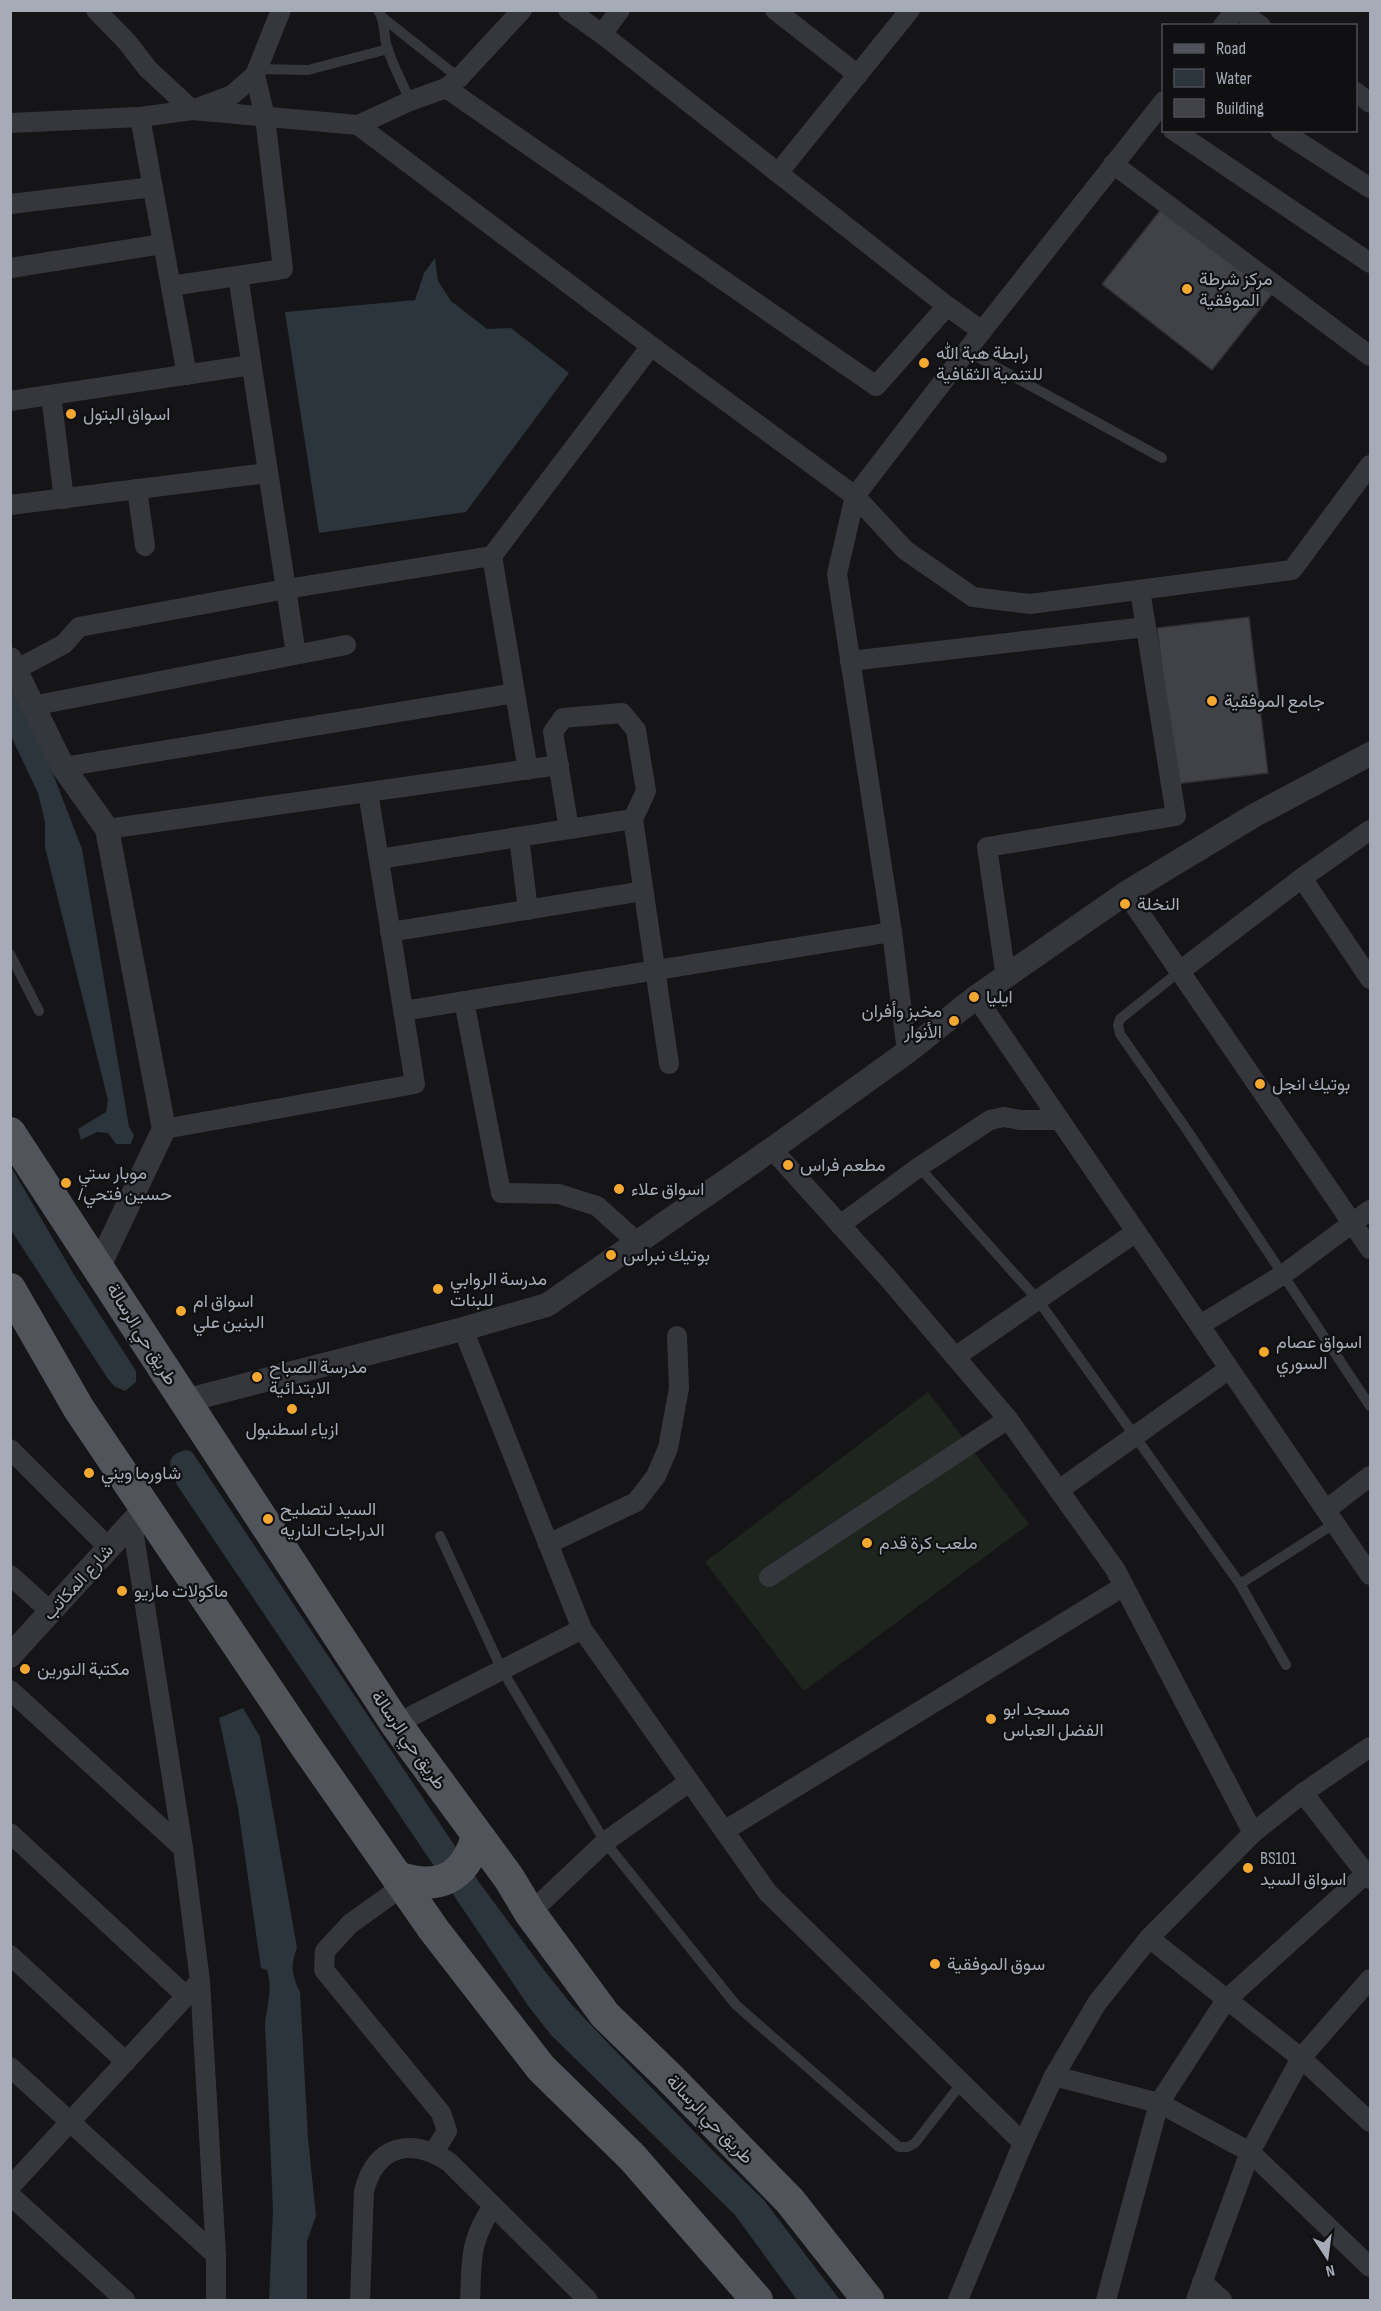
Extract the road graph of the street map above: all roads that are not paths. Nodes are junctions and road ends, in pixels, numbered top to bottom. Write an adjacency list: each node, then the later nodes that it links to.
1 (96, 10): 20 (street)
2 (281, 10): 14 (street)
3 (522, 10): 16 (street)
4 (568, 10): 12 (street)
5 (620, 10): 12 (street)
6 (775, 10): 15 (street)
7 (910, 10): 15 (street)
8 (1237, 10): 10 (street); 11 (street)
9 (381, 14): 13 (lane); 16 (lane)
10 (1225, 24)
11 (1258, 24)
12 (602, 34): 29 (street)
13 (388, 49): 14 (lane); 18 (lane)
14 (256, 72): 20 (street); 23 (street)
15 (858, 75): 29 (street)
16 (452, 83): 18 (street); 38 (street)
17 (1357, 93): 19 (street)
18 (410, 101): 25 (street)
19 (1371, 103)
20 (192, 110): 22 (street); 23 (street)
21 (1159, 114): 28 (street)
22 (140, 117): 24 (street); 30 (street)
23 (265, 117): 25 (street); 36 (street)
24 (10, 123)
25 (358, 125): 40 (street)
26 (1176, 132): 34 (street)
27 (1283, 132): 31 (street)
28 (1113, 164): 39 (street); 42 (street)
29 (778, 173): 38 (street)
30 (153, 187): 32 (street); 33 (street)
31 (1371, 188)
32 (10, 204)
33 (163, 244): 35 (street); 37 (street)
34 (1371, 263)
35 (10, 268)
36 (238, 276): 37 (street); 43 (street)
37 (171, 286): 44 (street)
38 (947, 306): 39 (street)
39 (982, 331): 41 (street)
40 (651, 346): 51 (street); 55 (street)
41 (967, 351): 47 (lane); 51 (street)
42 (1371, 356)
43 (251, 365): 44 (street); 49 (street)
44 (187, 375): 45 (street)
45 (51, 395): 46 (street); 52 (street)
46 (10, 400)
47 (1162, 458)
48 (1371, 465): 57 (street)
49 (267, 473): 50 (street); 56 (street)
50 (137, 489): 52 (street); 54 (street)
51 (855, 496): 57 (street); 61 (street)
52 (64, 499): 53 (street)
53 (10, 505)
54 (146, 546)
55 (492, 556): 56 (street); 63 (street)
56 (286, 589): 60 (street); 62 (street)
57 (1140, 590): 58 (street)
58 (1146, 627): 61 (street); 85 (street)
59 (346, 645): 60 (street)
60 (296, 654): 64 (street)
61 (850, 661): 81 (street)
62 (14, 664): 64 (street)
63 (515, 693): 67 (street); 68 (street)
64 (32, 706): 67 (street)
65 (1371, 754): 78 (street)
66 (559, 765): 68 (street); 70 (street); 72 (street)
67 (63, 767): 71 (street)
68 (528, 770): 69 (street)
69 (368, 792): 71 (street); 75 (street)
70 (633, 819): 72 (street); 77 (street)
71 (107, 829): 94 (street)
72 (569, 830): 74 (street)
73 (1371, 830): 76 (street)
74 (519, 837): 75 (street); 79 (street)
75 (379, 859): 80 (street)
76 (1302, 878): 84 (street); 86 (street)
77 (643, 891): 79 (street); 83 (street)
78 (1126, 893): 84 (street); 85 (street)
79 (528, 910): 80 (street)
80 (390, 932): 90 (street)
81 (892, 932): 83 (street); 91 (street)
82 (10, 954): 89 (lane)
83 (655, 971): 88 (street); 92 (street)
84 (1180, 971): 99 (street); 105 (lane)
85 (1005, 978): 87 (street)
86 (1371, 979)
87 (976, 997): 91 (street); 93 (street)
88 (464, 1001): 90 (street); 102 (street)
89 (39, 1011)
90 (403, 1011): 94 (street)
91 (907, 1052): 96 (street)
92 (669, 1064)
93 (1060, 1120): 97 (street); 101 (street)
94 (164, 1129): 104 (street)
95 (10, 1133): 104 (main road, طريق حي الرسالة)
96 (772, 1149): 100 (street); 102 (street)
97 (919, 1167): 100 (street); 107 (lane)
98 (1371, 1210): 99 (street)
99 (1353, 1223): 103 (street); 105 (street)
100 (840, 1225): 111 (street)
101 (1136, 1232): 107 (street); 108 (street)
102 (638, 1244): 109 (street)
103 (1371, 1249)
104 (99, 1266): 113 (main road, طريق حي الرسالة)
105 (1284, 1274): 108 (street); 114 (lane)
106 (10, 1289): 120 (main road)
107 (1038, 1300): 111 (street); 116 (lane)
108 (1200, 1325): 112 (street)
109 (463, 1329): 113 (street); 123 (street)
110 (677, 1336): 123 (street)
111 (955, 1358): 115 (street)
112 (1229, 1369): 116 (street); 121 (street)
113 (184, 1401): 136 (main road, طريق حي الرسالة)
114 (1371, 1406)
115 (1008, 1419): 119 (street); 127 (street)
116 (1136, 1436): 119 (street); 128 (lane)
117 (10, 1449): 124 (street)
118 (1371, 1476): 121 (street)
119 (1059, 1490): 129 (street)
120 (139, 1515): 124 (street, شارع المكاتب); 144 (street); 147 (main road)
121 (1330, 1516): 126 (street); 128 (lane)
122 (440, 1536): 134 (lane)
123 (548, 1544): 131 (street)
124 (109, 1548): 130 (street, شارع المكاتب)
125 (10, 1575): 130 (street)
126 (1371, 1575)
127 (769, 1577)
128 (1240, 1584): 133 (lane)
129 (1124, 1586): 140 (street); 142 (street)
130 (51, 1612): 132 (street, شارع المكاتب)
131 (582, 1629): 134 (street); 138 (street)
132 (10, 1656)
133 (1286, 1665)
134 (502, 1670): 136 (street); 143 (lane)
135 (10, 1689): 144 (street)
136 (396, 1724): 145 (main road, طريق حي الرسالة)
137 (1371, 1748): 139 (street)
138 (689, 1782): 140 (street); 143 (street)
139 (1303, 1793): 142 (street); 146 (street)
140 (724, 1832): 159 (street)
141 (10, 1833): 153 (street)
142 (1253, 1833): 149 (street)
143 (605, 1842): 148 (street); 159 (lane)
144 (183, 1848): 152 (street)
145 (487, 1860): 147 (main road); 148 (main road, طريق حي الرسالة)
146 (1369, 1874): 154 (street)
147 (420, 1897): 165 (street); 177 (main road)
148 (530, 1913): 178 (main road, طريق حي الرسالة)
149 (1149, 1938): 154 (street); 158 (street)
150 (10, 1955): 156 (street)
151 (1371, 1979): 155 (street)
152 (200, 1981): 153 (street); 169 (street)
153 (186, 1996): 156 (street)
154 (1226, 2000): 155 (street); 160 (street)
155 (1301, 2058): 162 (street); 164 (street)
156 (126, 2062): 161 (street)
157 (10, 2067): 161 (street)
158 (1054, 2076): 160 (street); 163 (street)
159 (961, 2084): 163 (street)
160 (1159, 2103): 164 (street); 180 (street)
161 (70, 2122): 166 (street); 169 (street)
162 (1371, 2122)
163 (1023, 2143): 179 (street)
164 (1250, 2151): 170 (street); 171 (street)
165 (434, 2152): 168 (street); 174 (street)
166 (10, 2187)
167 (10, 2195): 172 (street)
168 (493, 2205): 175 (street); 176 (street)
169 (216, 2255): 173 (street)
170 (1371, 2267)
171 (1199, 2291): 181 (street)
172 (125, 2301)
173 (216, 2301)
174 (360, 2301)
175 (470, 2301)
176 (588, 2301)
177 (757, 2301)
178 (868, 2301)
179 (958, 2301)
180 (1106, 2301)
181 (1222, 2301)

